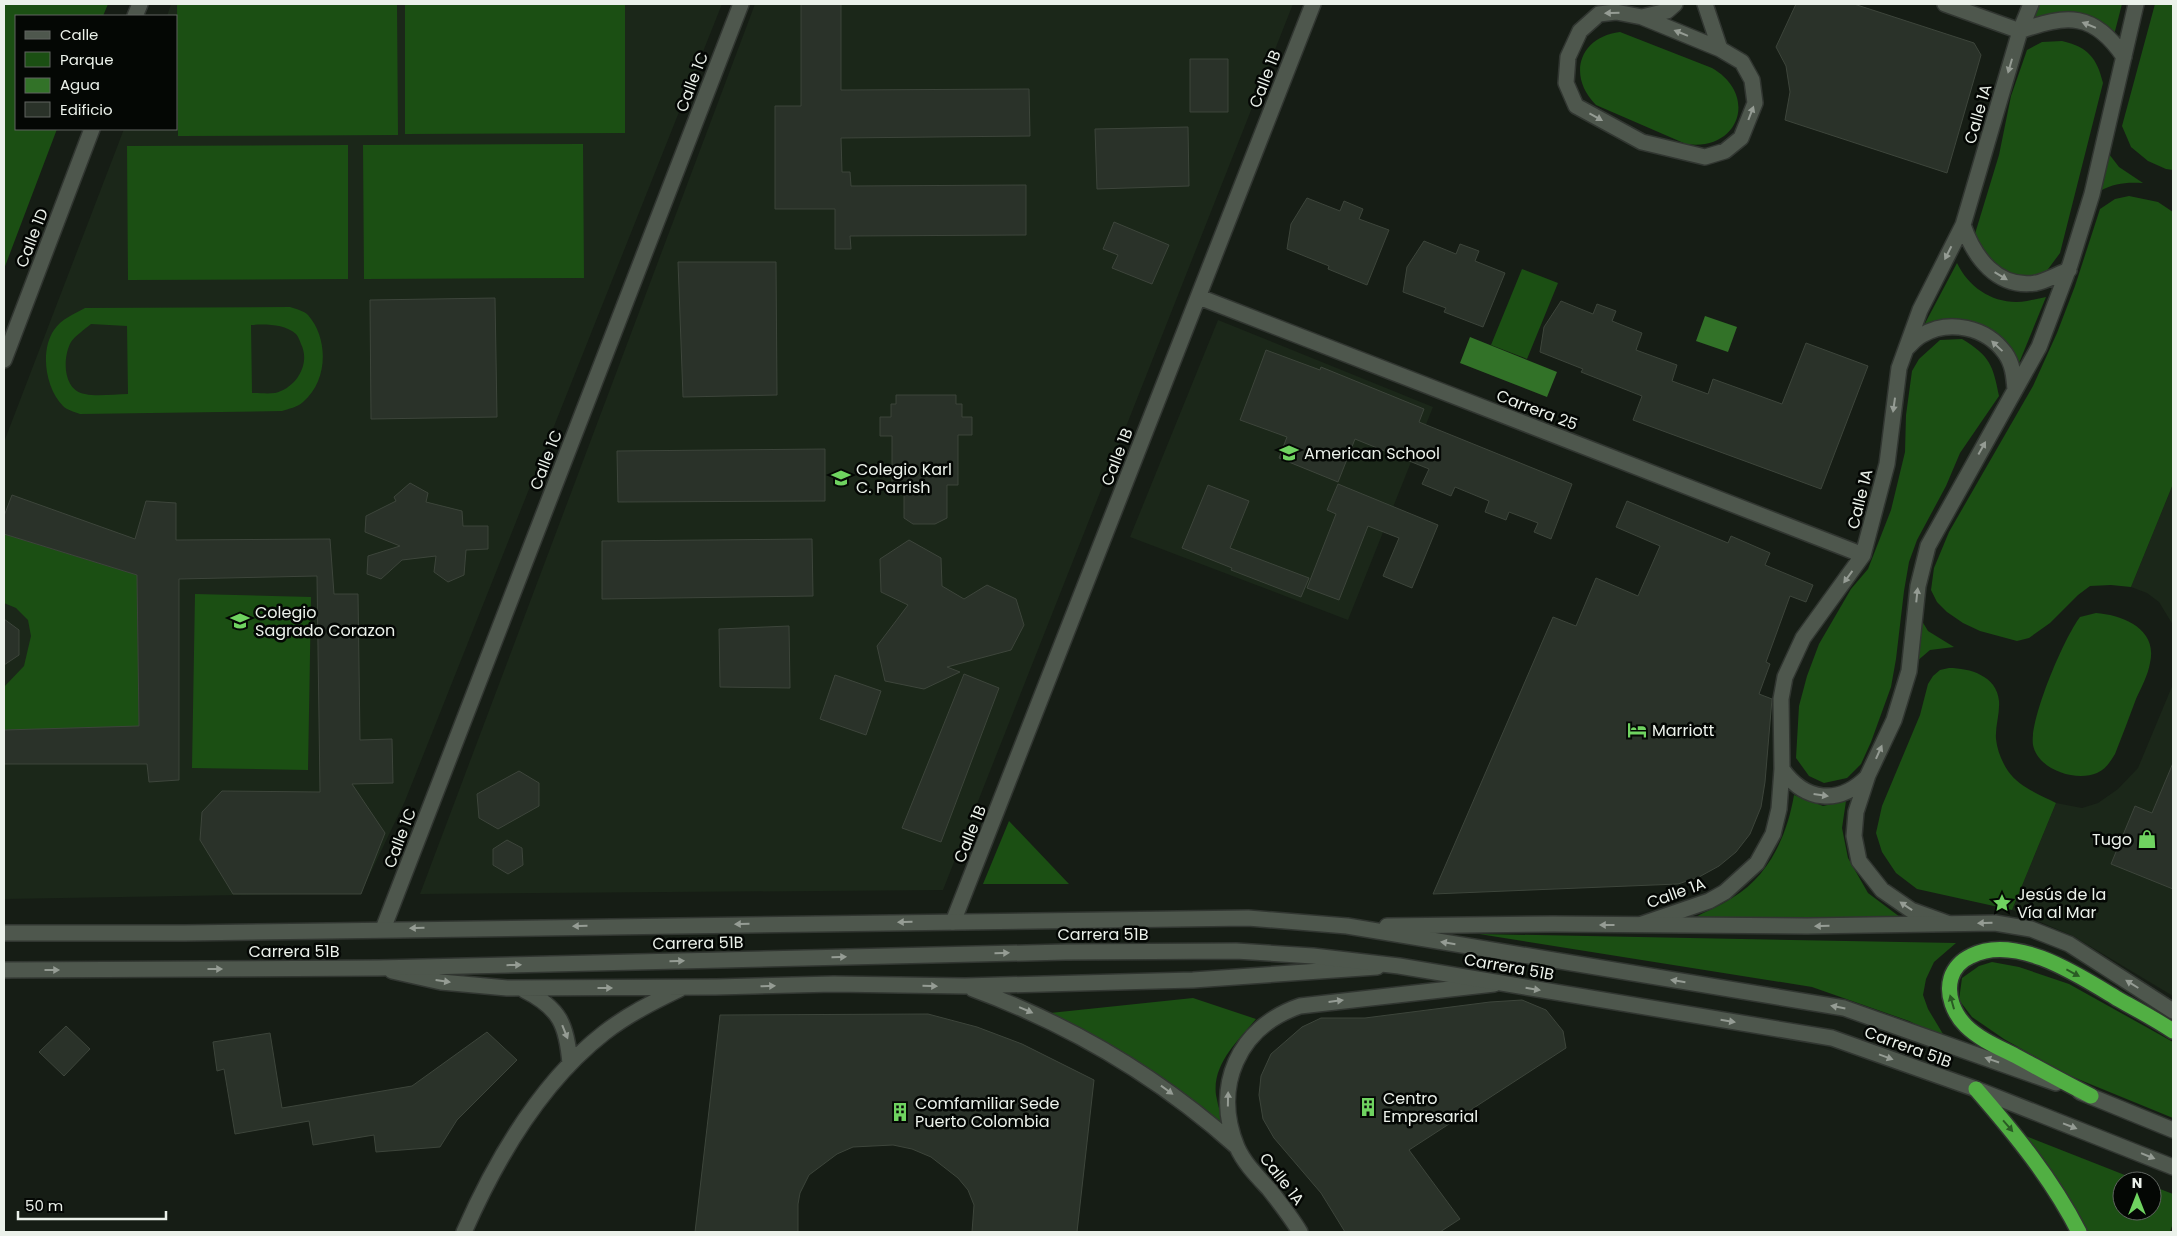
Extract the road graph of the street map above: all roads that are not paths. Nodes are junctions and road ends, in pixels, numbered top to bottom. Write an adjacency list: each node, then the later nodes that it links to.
1 (742, 4): 26 (street, Calle 1C)
2 (1313, 4): 15 (street, Calle 1B)
3 (1674, 4): 8 (street)
4 (1705, 4): 10 (street)
5 (1945, 4): 9 (street)
6 (2031, 4): 9 (street, Calle 1A)
7 (2136, 4): 11 (street)
8 (1642, 17): 10 (street, one-way to 8); 10 (street, one-way to 10)
9 (2020, 31): 11 (street, one-way to 9); 13 (street, Calle 1A, one-way to 13)
10 (1720, 49)
11 (2124, 57): 14 (street)
12 (92, 130): 17 (street, Calle 1D)
13 (1963, 225): 14 (street, one-way to 14); 16 (street, Calle 1A, one-way to 16)
14 (2068, 270): 18 (street)
15 (1198, 297): 19 (street, Carrera 25); 22 (street, Calle 1B)
16 (1906, 349): 18 (street, one-way to 16); 19 (street, Calle 1A, one-way to 19)
17 (4, 360)
18 (2015, 390): 21 (street, one-way to 18)
19 (1863, 555): 20 (street, Calle 1A, one-way to 20)
20 (1782, 769): 21 (street, one-way to 21); 24 (street, Calle 1A)
21 (1868, 775): 23 (street, one-way to 21)
22 (953, 922): 25 (street, Carrera 51B); 26 (street, Carrera 51B, one-way to 26)
23 (1951, 924): 24 (street, one-way to 24); 35 (street, one-way to 23)
24 (1639, 925): 25 (street, one-way to 25)
25 (1347, 926): 39 (street, Carrera 51B, one-way to 25)
26 (383, 929): 27 (street, Carrera 51B)
27 (4, 933)
28 (1399, 966): 29 (street, Carrera 51B, one-way to 28); 31 (street, Carrera 51B); 32 (street)
29 (378, 968): 30 (street, Carrera 51B, one-way to 29); 34 (street, one-way to 34)
30 (4, 970)
31 (1498, 984): 38 (street, Carrera 51B, one-way to 38); 41 (street, one-way to 31)
32 (965, 986): 33 (street, one-way to 32); 41 (street, one-way to 41)
33 (683, 987): 34 (street, one-way to 33); 37 (street)
34 (519, 988): 37 (street, one-way to 37)
35 (2173, 1010)
36 (2173, 1031): 39 (highway, one-way to 36)
37 (570, 1064): 43 (street)
38 (1976, 1089): 42 (street, Carrera 51B, one-way to 42); 45 (highway, one-way to 45)
39 (2091, 1096): 40 (street, Carrera 51B)
40 (2173, 1130)
41 (1237, 1147): 44 (street, Calle 1A)
42 (2173, 1167)
43 (464, 1232)
44 (1300, 1232)
45 (2079, 1232)

